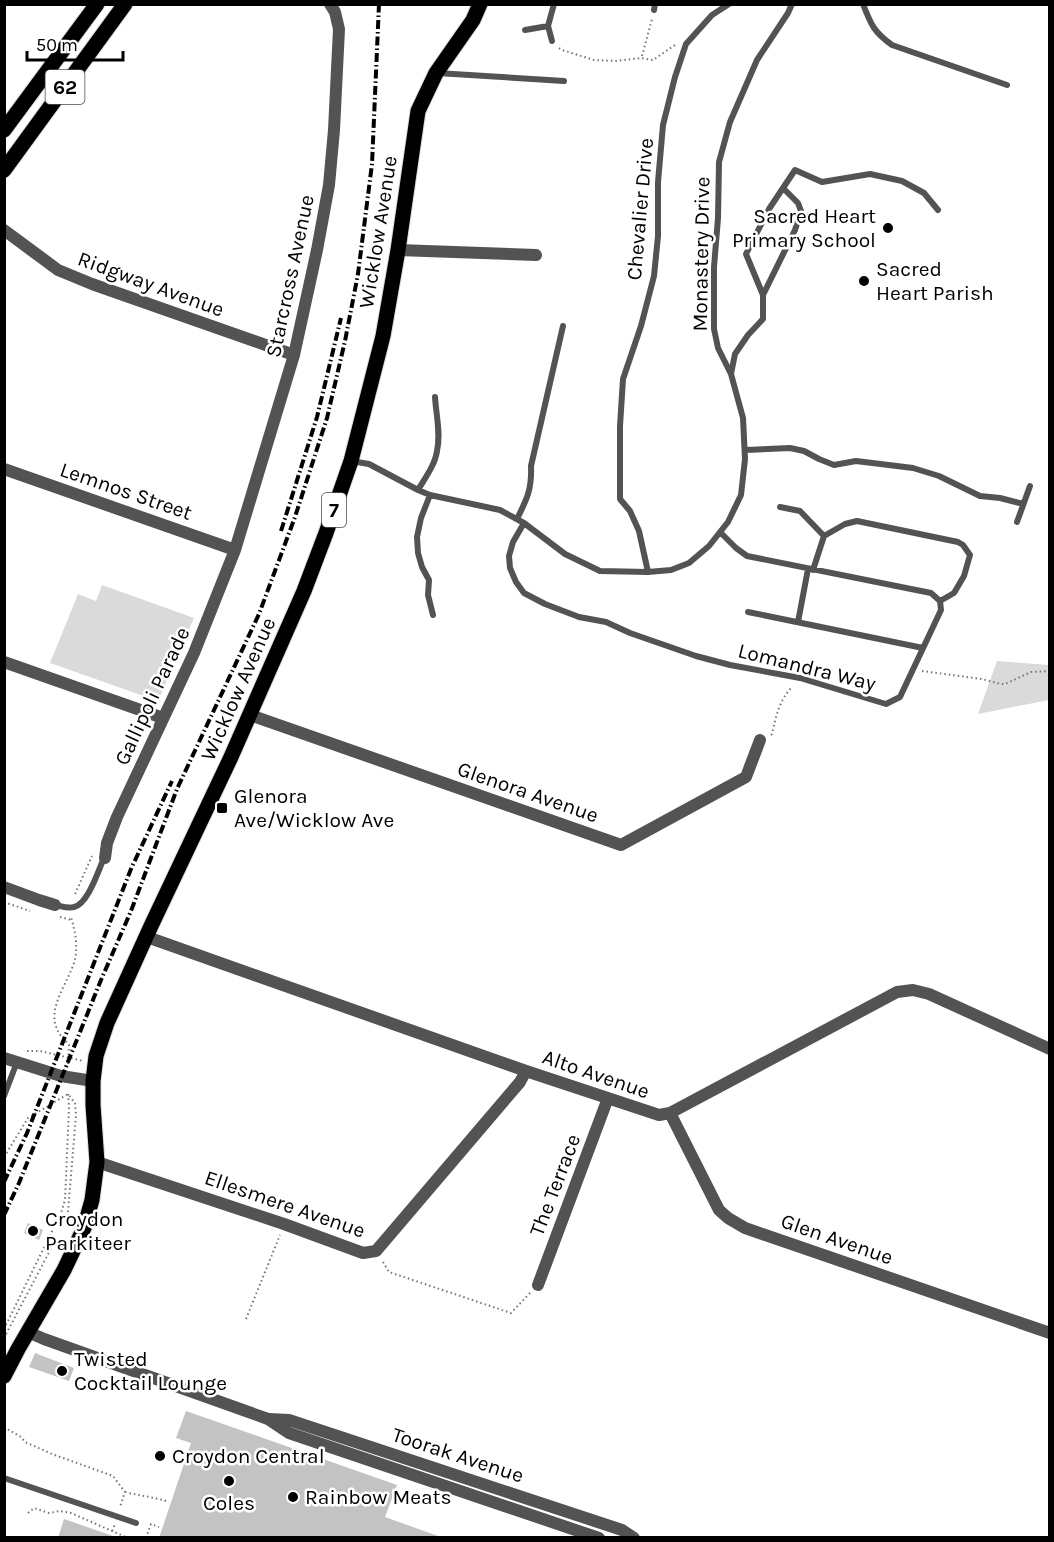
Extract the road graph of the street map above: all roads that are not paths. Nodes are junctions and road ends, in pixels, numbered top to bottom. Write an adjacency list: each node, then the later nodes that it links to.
1 (97, 4): 15 (main road, 62)
2 (125, 4): 16 (main road, 62)
3 (330, 4): 24 (street, Starcross Avenue)
4 (480, 4): 12 (main road, Wicklow Avenue / 7)
5 (554, 4): 9 (lane)
6 (729, 4): 42 (lane, Chevalier Drive)
7 (792, 4): 25 (lane, Monastery Drive)
8 (863, 4): 14 (lane)
9 (548, 26): 10 (lane); 11 (lane)
10 (525, 30)
11 (552, 41)
12 (436, 73): 13 (lane); 20 (main road, Wicklow Avenue / 7)
13 (564, 81)
14 (1007, 85)
15 (4, 130)
16 (5, 169)
17 (783, 188): 18 (lane); 22 (lane); 22 (lane)
18 (938, 210)
19 (4, 230): 24 (street, Ridgway Avenue)
20 (398, 250): 21 (street); 28 (main road, Wicklow Avenue / 7)
21 (536, 255)
22 (764, 295): 25 (lane)
23 (562, 326): 35 (lane)
24 (294, 355): 40 (street, Starcross Avenue)
25 (731, 374): 27 (lane, Monastery Drive)
26 (435, 397): 31 (lane)
27 (745, 450): 33 (lane); 38 (lane, Monastery Drive)
28 (351, 461): 31 (lane, Monastery Drive); 49 (main road, Wicklow Avenue / 7)
29 (4, 469): 40 (street, Lemnos Street)
30 (1030, 486): 33 (lane)
31 (417, 490): 32 (lane, Monastery Drive)
32 (430, 495): 35 (lane, Monastery Drive); 45 (lane)
33 (1023, 504): 36 (lane)
34 (780, 507): 39 (lane)
35 (517, 519): 37 (lane, Monastery Drive)
36 (1017, 522)
37 (524, 523): 42 (lane, Monastery Drive); 47 (lane, Lomandra Way)
38 (720, 532): 41 (lane); 42 (lane, Monastery Drive)
39 (824, 536): 41 (lane); 43 (lane)
40 (235, 550): 50 (street, Gallipoli Parade)
41 (810, 569): 43 (lane); 46 (lane)
42 (648, 572)
43 (940, 601): 47 (lane, Lomandra Way)
44 (748, 612): 46 (lane)
45 (433, 615)
46 (798, 622): 47 (lane)
47 (923, 648)
48 (4, 662): 50 (street)
49 (250, 715): 51 (street, Glenora Avenue); 55 (main road, Wicklow Avenue / 7)
50 (163, 718): 52 (street, Gallipoli Parade)
51 (760, 740)
52 (105, 853): 54 (lane)
53 (4, 887): 54 (street)
54 (56, 910)
55 (147, 937): 59 (street, Alto Avenue); 60 (main road, Wicklow Avenue / 7)
56 (1050, 1049): 63 (street, Alto Avenue)
57 (20, 1057): 58 (street); 60 (street); 61 (lane)
58 (4, 1058)
59 (525, 1071): 62 (street, Alto Avenue); 64 (street, Ellesmere Avenue)
60 (93, 1081): 64 (main road, Wicklow Avenue / 7)
61 (4, 1096)
62 (608, 1098): 63 (street, Alto Avenue); 65 (street, The Terrace)
63 (670, 1113): 67 (street, Glen Avenue)
64 (97, 1162): 66 (main road, Wicklow Avenue / 7)
65 (538, 1285)
66 (28, 1332): 68 (main road, Wicklow Avenue / 7); 69 (street, Toorak Avenue)
67 (1050, 1333)
68 (4, 1376)
69 (268, 1419): 72 (street, Toorak Avenue); 73 (street, Toorak Avenue)
70 (4, 1478): 71 (lane)
71 (136, 1523)
72 (599, 1538)
73 (634, 1538)

